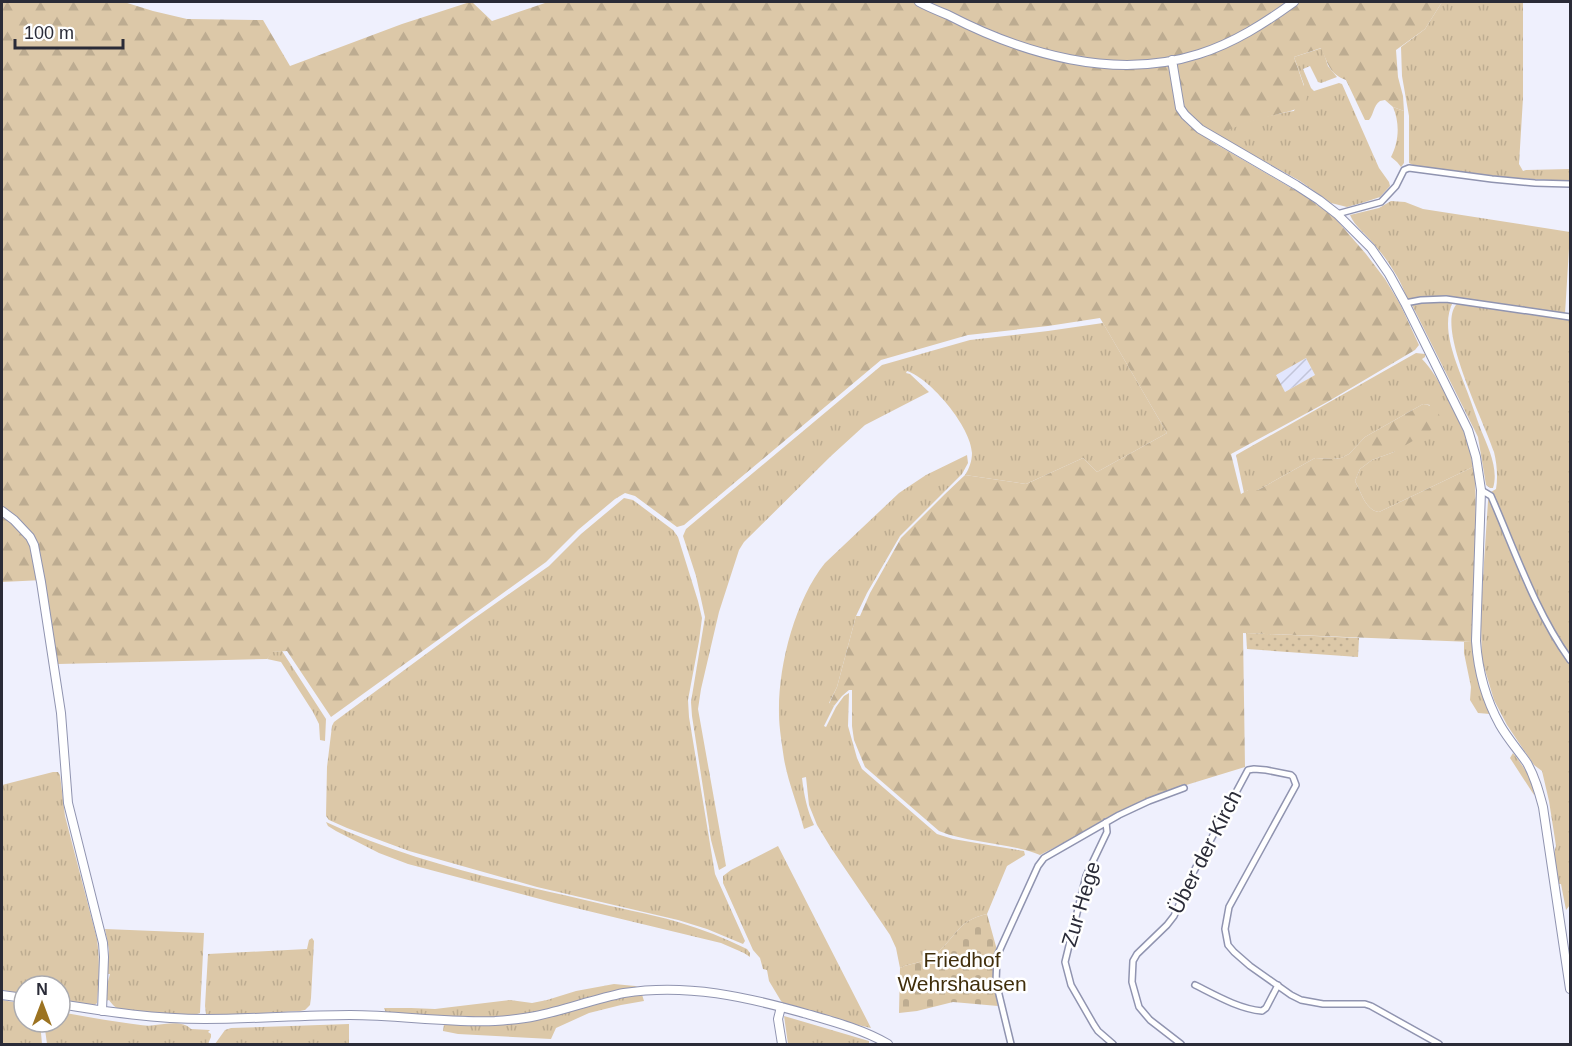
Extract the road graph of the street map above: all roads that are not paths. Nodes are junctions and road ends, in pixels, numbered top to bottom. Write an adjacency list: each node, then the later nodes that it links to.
1 (919, 2): 3 (street)
2 (1294, 2): 3 (street)
3 (1172, 60): 5 (street)
4 (1570, 184): 5 (street)
5 (1337, 214): 6 (street)
6 (1405, 303): 7 (street); 8 (street)
7 (1570, 317)
8 (1481, 490): 10 (street); 15 (street)
9 (2, 511): 18 (street)
10 (1570, 660)
11 (1184, 788): 12 (street)
12 (1107, 822): 21 (street); 22 (street, Zur Hege)
13 (1195, 985): 14 (street)
14 (1278, 985): 23 (street, Über der Kirch); 24 (street)
15 (1570, 989)
16 (72, 1006): 18 (street)
17 (781, 1007): 18 (street); 19 (street); 20 (street)
18 (102, 1011)
19 (782, 1044)
20 (888, 1044)
21 (1011, 1044)
22 (1113, 1044)
23 (1181, 1044)
24 (1438, 1044)

